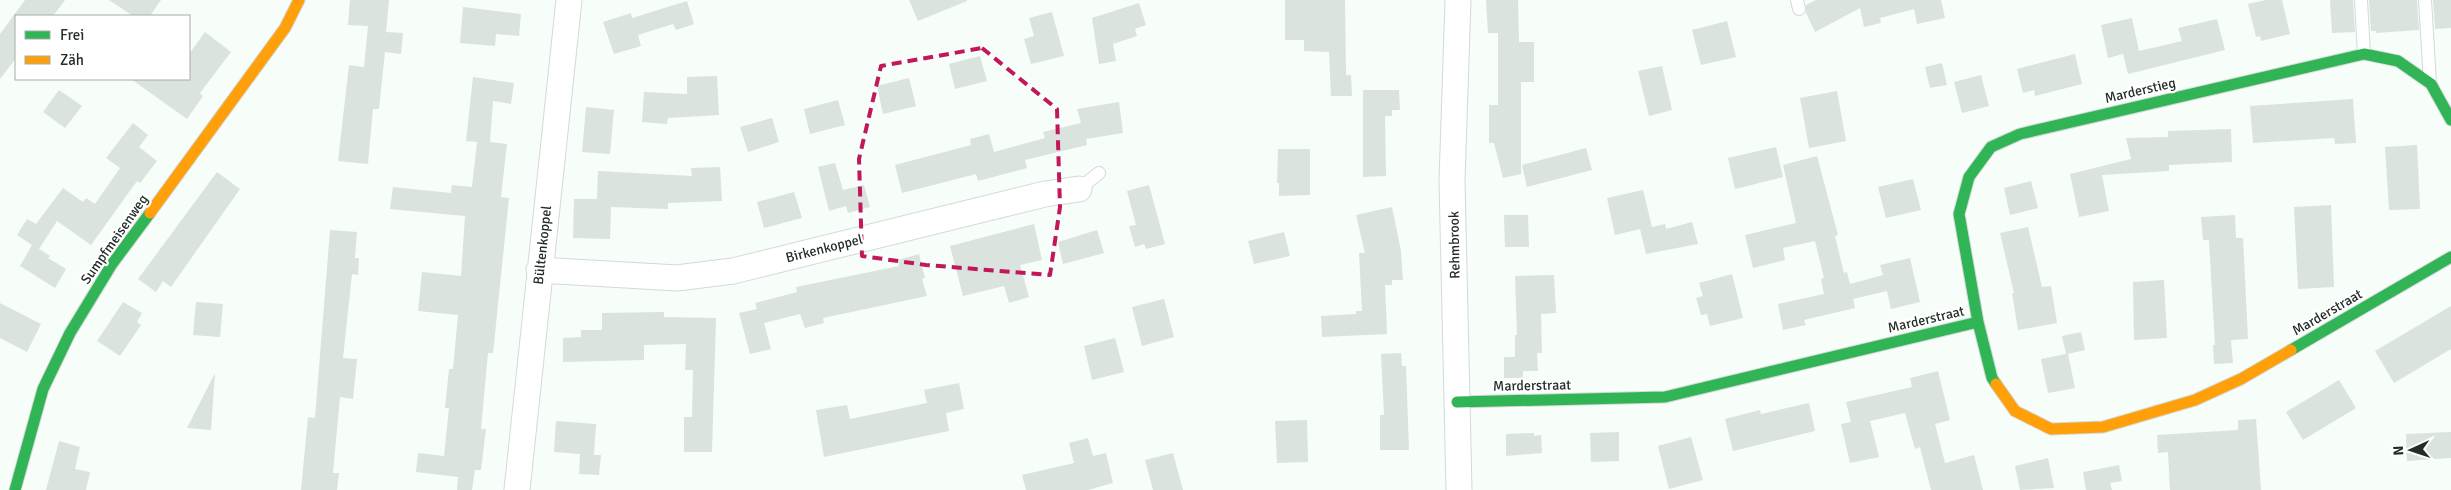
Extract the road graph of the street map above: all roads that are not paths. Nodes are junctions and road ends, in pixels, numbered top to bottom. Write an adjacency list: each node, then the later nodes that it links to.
1 (299, 0): 15 (street, Sumpfmeisenweg)
2 (569, 0): 12 (street, Bültenkoppel)
3 (1458, 0): 14 (street, Rehmbrook)
4 (2361, 0): 6 (lane)
5 (2425, 0): 7 (lane)
6 (2364, 54): 7 (street, Marderstieg); 13 (street, Marderstieg)
7 (2431, 84): 8 (street, Marderstieg)
8 (2451, 120)
9 (1100, 173): 10 (lane, Birkenkoppel)
10 (1079, 189): 12 (street, Birkenkoppel)
11 (2451, 257): 13 (street, Marderstraat)
12 (539, 270): 16 (street, Bültenkoppel)
13 (1978, 322): 14 (street, Marderstraat)
14 (1457, 402): 17 (street, Rehmbrook)
15 (16, 490)
16 (517, 490)
17 (1459, 490)

